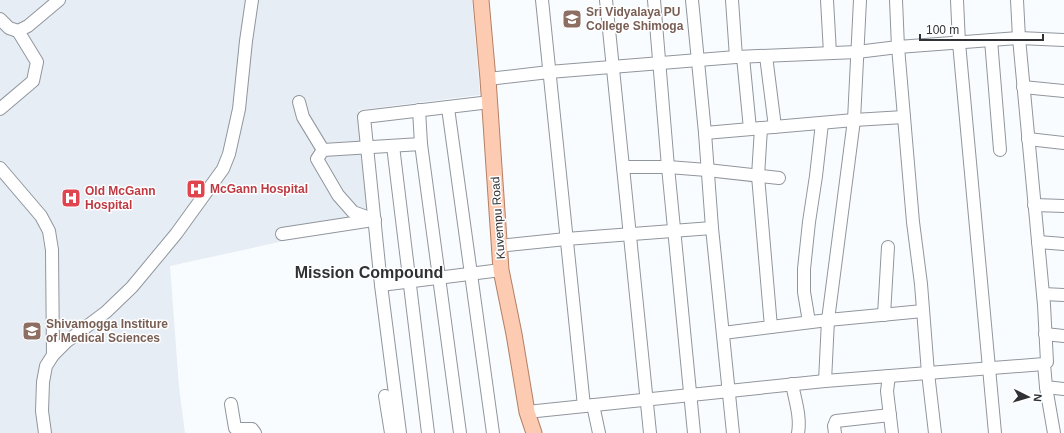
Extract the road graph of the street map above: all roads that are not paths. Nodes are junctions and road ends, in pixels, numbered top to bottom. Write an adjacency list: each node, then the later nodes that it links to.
1 (59, 0): 15 (street)
2 (252, 0): 83 (street)
3 (481, 0): 29 (main road, Kuvempu Road)
4 (542, 0): 28 (street)
5 (606, 0): 27 (street)
6 (654, 0): 26 (street)
7 (692, 0): 25 (street)
8 (732, 0): 24 (street)
9 (827, 0): 22 (street)
10 (860, 0): 21 (street)
11 (896, 0): 20 (street)
12 (957, 0): 19 (street)
13 (1017, 0): 16 (street)
14 (0, 19): 15 (street)
15 (18, 31): 35 (street)
16 (1019, 38): 17 (street); 18 (street); 30 (street)
17 (991, 40): 19 (street); 49 (street)
18 (1064, 40)
19 (959, 43): 20 (street); 85 (street)
20 (898, 47): 21 (street); 37 (street)
21 (857, 52): 22 (street); 38 (street)
22 (830, 53): 23 (street)
23 (766, 56): 24 (street); 40 (street)
24 (740, 57): 25 (street); 41 (street)
25 (697, 60): 26 (street); 42 (street)
26 (659, 64): 27 (street); 51 (street)
27 (612, 67): 28 (street); 50 (street)
28 (549, 72): 29 (street); 63 (street)
29 (488, 79): 33 (main road, Kuvempu Road)
30 (1023, 87): 31 (street); 43 (street)
31 (1064, 91)
32 (299, 102): 48 (street)
33 (490, 102): 34 (street); 66 (main road, Kuvempu Road)
34 (448, 108): 36 (street); 69 (street)
35 (0, 109)
36 (419, 110): 45 (street); 47 (street)
37 (904, 117): 38 (street); 75 (street)
38 (854, 120): 39 (street); 77 (street)
39 (822, 123): 40 (street); 78 (street)
40 (775, 127): 41 (street)
41 (756, 129): 42 (street); 54 (street)
42 (705, 133): 53 (street)
43 (1028, 139): 44 (street); 56 (street)
44 (1064, 142)
45 (421, 144): 46 (street); 70 (street)
46 (393, 146): 47 (street); 71 (street)
47 (367, 148): 48 (street); 58 (street)
48 (323, 150): 58 (street)
49 (1000, 150)
50 (623, 167): 51 (street); 62 (street)
51 (668, 167): 53 (street); 60 (street)
52 (0, 168): 83 (street)
53 (707, 170): 54 (street); 59 (street)
54 (758, 176): 55 (street); 79 (street)
55 (780, 178)
56 (1034, 205): 57 (street); 64 (street)
57 (1064, 206)
58 (374, 220): 61 (street); 72 (street)
59 (712, 228): 60 (street); 80 (street)
60 (674, 231): 62 (street); 93 (street)
61 (282, 234)
62 (630, 234): 63 (street); 95 (street)
63 (566, 239): 66 (street); 97 (street)
64 (1038, 242): 65 (street); 73 (street)
65 (1064, 244)
66 (499, 246): 68 (main road, Kuvempu Road)
67 (888, 247): 76 (street)
68 (501, 270): 69 (street); 98 (main road, Kuvempu Road)
69 (471, 275): 70 (street); 106 (street)
70 (439, 278): 71 (street); 105 (street)
71 (409, 282): 72 (street); 104 (street)
72 (381, 285): 103 (street)
73 (1043, 294): 74 (street); 81 (street)
74 (1064, 295)
75 (923, 311): 76 (street); 86 (street)
76 (884, 315): 77 (street)
77 (828, 320): 78 (street); 88 (street)
78 (809, 322): 79 (street)
79 (771, 327): 80 (street)
80 (723, 333): 92 (street)
81 (1045, 334): 82 (street); 84 (street)
82 (1064, 336)
83 (53, 355): 100 (street)
84 (1044, 364): 85 (street); 90 (street)
85 (990, 368): 86 (street); 116 (street)
86 (928, 373): 87 (street); 115 (street)
87 (889, 376): 88 (street); 99 (street)
88 (825, 381): 89 (street)
89 (792, 384): 92 (street); 112 (street)
90 (1046, 387): 91 (street); 117 (street)
91 (1064, 389)
92 (729, 391): 93 (street); 111 (street)
93 (690, 395): 95 (street); 110 (street)
94 (385, 396): 102 (street)
95 (647, 399): 97 (street); 109 (street)
96 (231, 404): 101 (street)
97 (588, 406): 98 (street); 108 (street)
98 (527, 412): 107 (main road, Kuvempu Road)
99 (890, 415): 113 (street); 114 (street)
100 (45, 433)
101 (255, 433)
102 (391, 433)
103 (400, 433)
104 (428, 433)
105 (460, 433)
106 (493, 433)
107 (534, 433)
108 (599, 433)
109 (650, 433)
110 (694, 433)
111 (734, 433)
112 (798, 433)
113 (835, 433)
114 (892, 433)
115 (935, 433)
116 (995, 433)
117 (1054, 433)

